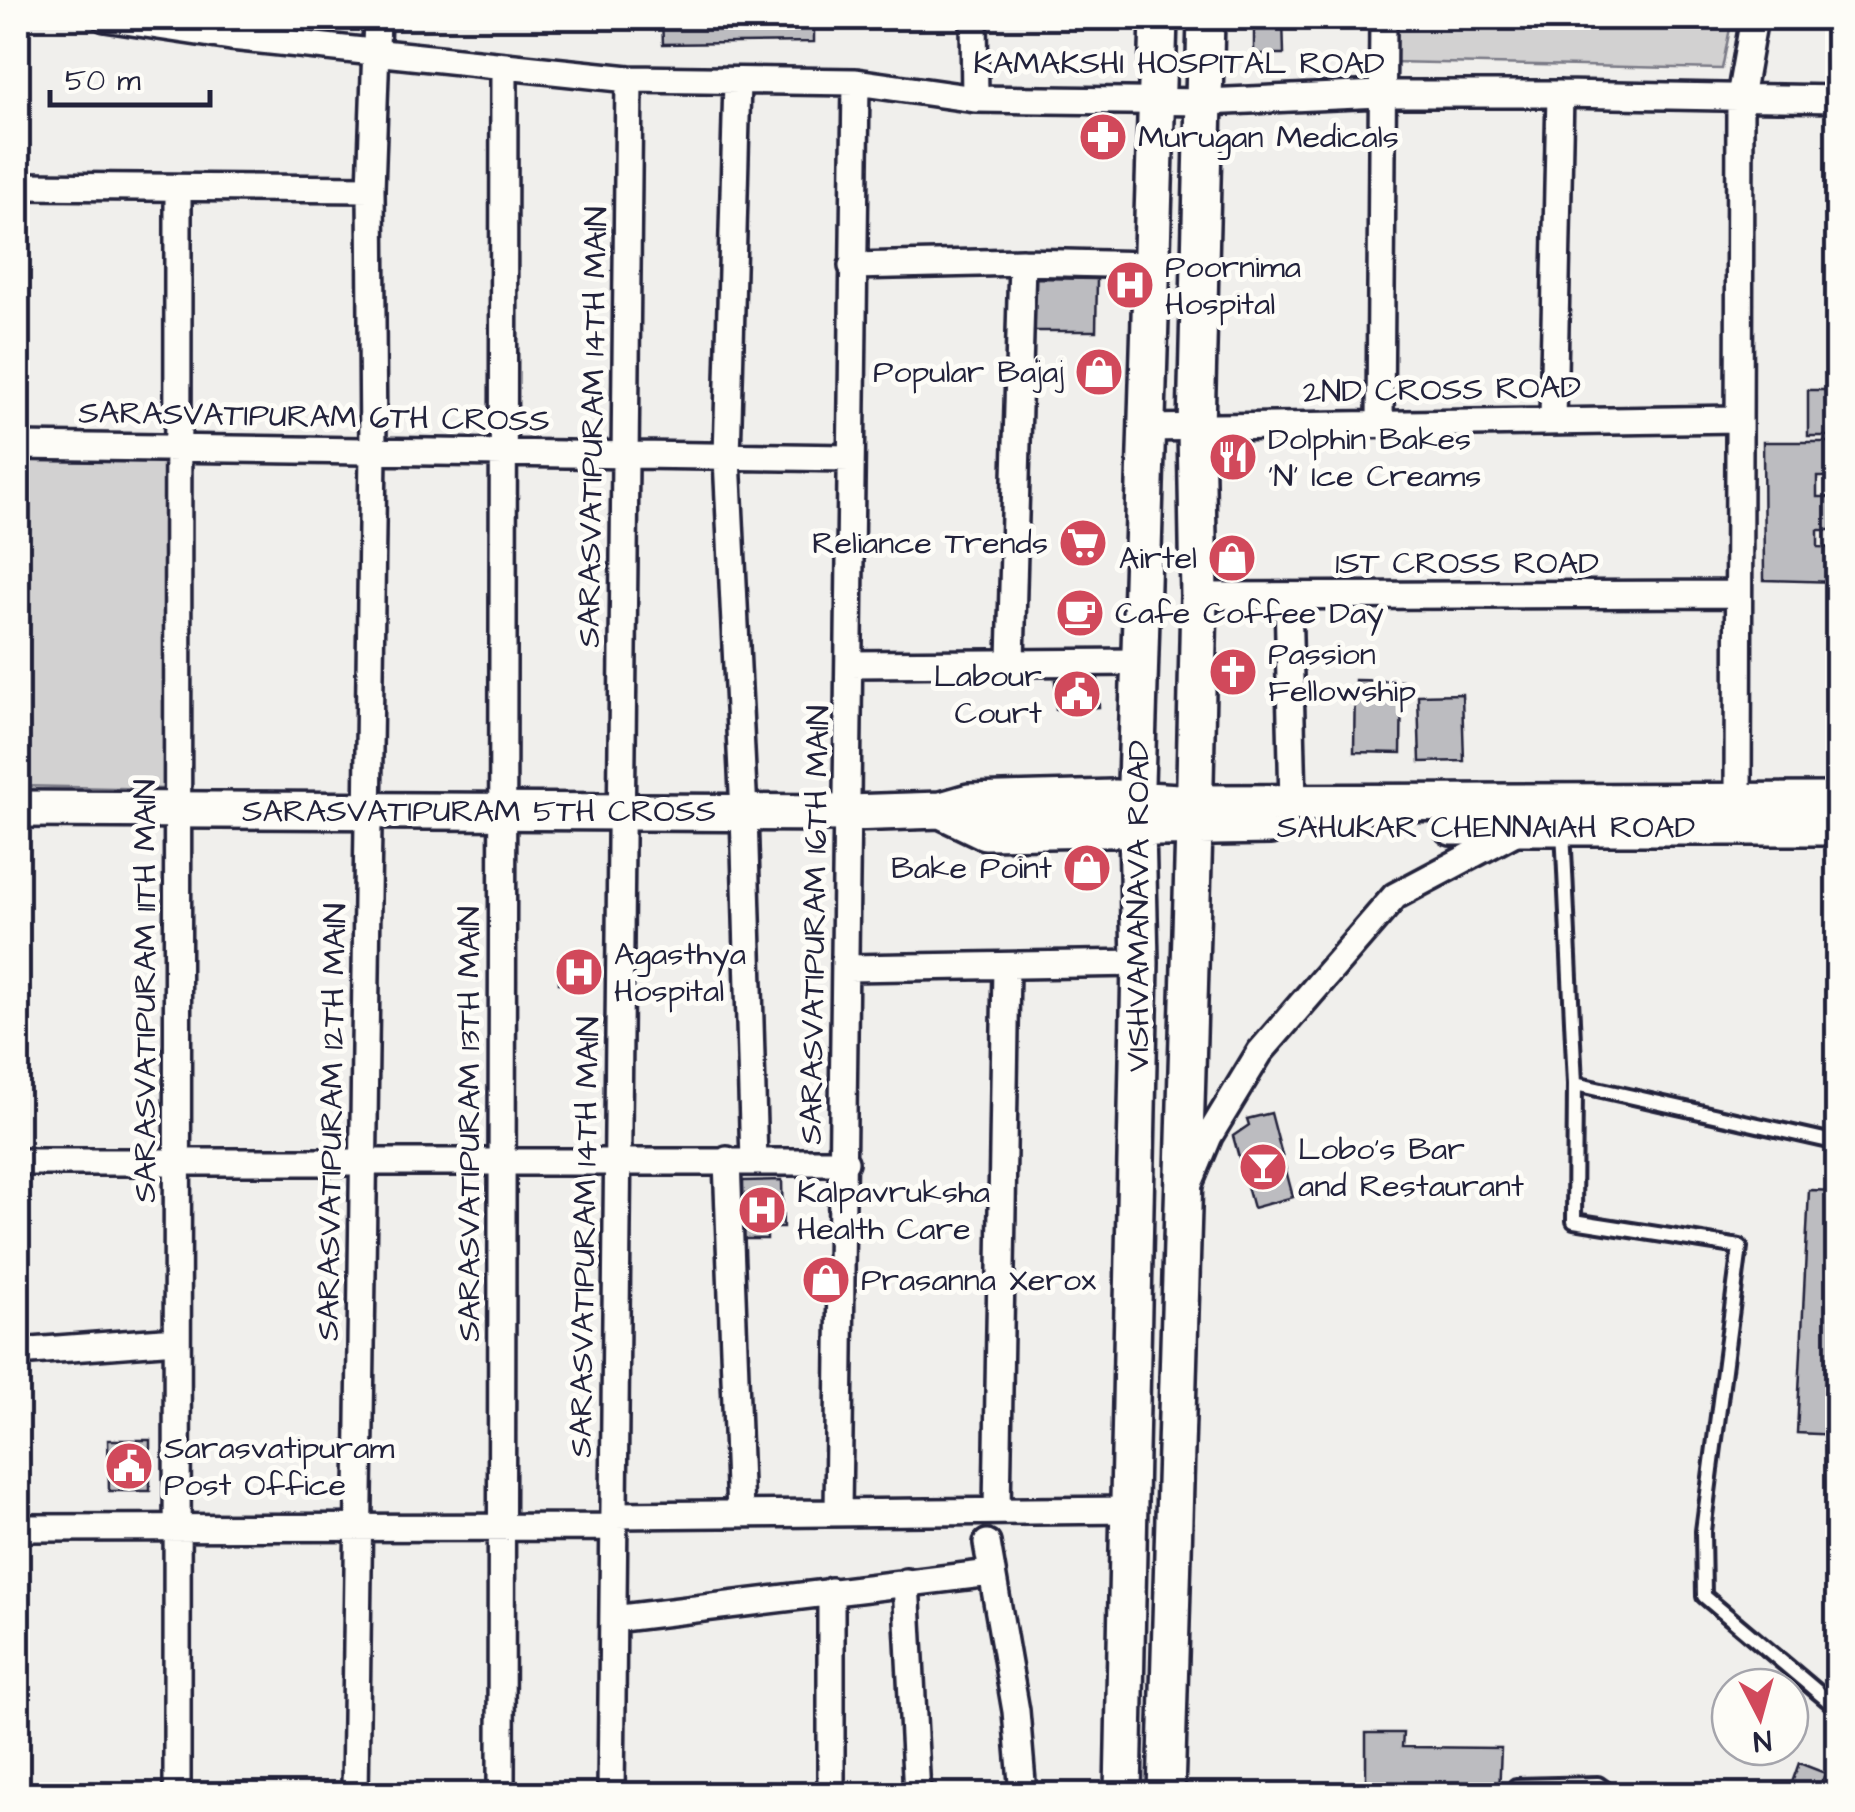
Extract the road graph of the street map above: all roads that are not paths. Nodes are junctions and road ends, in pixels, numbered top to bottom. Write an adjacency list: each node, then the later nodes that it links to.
1 (105, 18): 9 (street, KAMAKSHI HOSPITAL ROAD)
2 (377, 18): 10 (street, SARASVATIPURAM 12TH MAIN)
3 (974, 18): 18 (street)
4 (1159, 18): 20 (main road, VISHVAMANAVA ROAD)
5 (1206, 18): 21 (main road, VISHVAMANAVA ROAD)
6 (1383, 18): 15 (street)
7 (1754, 18): 17 (street)
8 (1838, 18): 19 (lane)
9 (231, 28): 10 (street, KAMAKSHI HOSPITAL ROAD)
10 (378, 50): 11 (street, KAMAKSHI HOSPITAL ROAD); 24 (street, SARASVATIPURAM 12TH MAIN)
11 (504, 66): 12 (street, KAMAKSHI HOSPITAL ROAD); 36 (street, SARASVATIPURAM 13TH MAIN)
12 (629, 80): 13 (street, KAMAKSHI HOSPITAL ROAD); 37 (street, SARASVATIPURAM 14TH MAIN)
13 (736, 80): 14 (street, KAMAKSHI HOSPITAL ROAD); 38 (street)
14 (856, 82): 18 (street, KAMAKSHI HOSPITAL ROAD); 27 (street, SARASVATIPURAM 16TH MAIN)
15 (1380, 94): 16 (street, KAMAKSHI HOSPITAL ROAD); 21 (street, KAMAKSHI HOSPITAL ROAD); 30 (street)
16 (1560, 94): 17 (street, KAMAKSHI HOSPITAL ROAD); 28 (street)
17 (1740, 97): 19 (street, KAMAKSHI HOSPITAL ROAD); 29 (street)
18 (975, 99): 20 (street, KAMAKSHI HOSPITAL ROAD)
19 (1836, 99)
20 (1158, 100): 21 (street, KAMAKSHI HOSPITAL ROAD); 26 (main road, VISHVAMANAVA ROAD)
21 (1206, 102): 32 (main road, VISHVAMANAVA ROAD)
22 (18, 186): 23 (street)
23 (178, 188): 24 (street); 34 (street, SARASVATIPURAM 11TH MAIN)
24 (372, 189): 35 (street, SARASVATIPURAM 12TH MAIN)
25 (1022, 262): 26 (street); 27 (street); 43 (street)
26 (1149, 265): 31 (main road, VISHVAMANAVA ROAD)
27 (852, 266): 39 (street, SARASVATIPURAM 16TH MAIN)
28 (1553, 419): 29 (street, 2ND CROSS ROAD); 30 (street, 2ND CROSS ROAD)
29 (1738, 419): 40 (street)
30 (1380, 424): 32 (street, 2ND CROSS ROAD)
31 (1147, 428): 32 (street, 2ND CROSS ROAD); 44 (main road, VISHVAMANAVA ROAD)
32 (1196, 428): 41 (main road, VISHVAMANAVA ROAD)
33 (18, 446): 34 (street, SARASVATIPURAM 6TH CROSS)
34 (180, 448): 35 (street, SARASVATIPURAM 6TH CROSS); 50 (street, SARASVATIPURAM 11TH MAIN)
35 (373, 451): 36 (street, SARASVATIPURAM 6TH CROSS); 51 (street, SARASVATIPURAM 12TH MAIN)
36 (501, 453): 37 (street, SARASVATIPURAM 6TH CROSS); 52 (street, SARASVATIPURAM 13TH MAIN)
37 (625, 454): 38 (street, SARASVATIPURAM 6TH CROSS); 53 (street, SARASVATIPURAM 14TH MAIN)
38 (727, 458): 39 (street, SARASVATIPURAM 6TH CROSS); 54 (street)
39 (849, 458): 45 (street, SARASVATIPURAM 16TH MAIN)
40 (1736, 594): 42 (street, 1ST CROSS ROAD); 46 (street)
41 (1199, 596): 42 (street, 1ST CROSS ROAD); 57 (main road, VISHVAMANAVA ROAD)
42 (1288, 597): 48 (street)
43 (1011, 660): 44 (street); 45 (street)
44 (1140, 662): 56 (main road, VISHVAMANAVA ROAD)
45 (849, 664): 55 (street, SARASVATIPURAM 16TH MAIN)
46 (1738, 801): 47 (main road, SAHUKAR CHENNAIAH ROAD); 48 (main road, SAHUKAR CHENNAIAH ROAD)
47 (1838, 801)
48 (1293, 803): 57 (main road, SAHUKAR CHENNAIAH ROAD)
49 (18, 809): 50 (main road, SARASVATIPURAM 5TH CROSS)
50 (179, 810): 51 (main road, SARASVATIPURAM 5TH CROSS); 68 (street, SARASVATIPURAM 11TH MAIN)
51 (368, 811): 52 (main road, SARASVATIPURAM 5TH CROSS); 69 (street, SARASVATIPURAM 12TH MAIN)
52 (501, 812): 53 (main road, SARASVATIPURAM 5TH CROSS); 70 (street, SARASVATIPURAM 13TH MAIN)
53 (622, 813): 54 (main road, SARASVATIPURAM 5TH CROSS); 71 (street, SARASVATIPURAM 14TH MAIN)
54 (744, 813): 55 (main road, SARASVATIPURAM 5TH CROSS); 72 (street)
55 (850, 813): 56 (main road, SARASVATIPURAM 5TH CROSS); 63 (street, SARASVATIPURAM 16TH MAIN)
56 (1136, 816): 57 (main road, SAHUKAR CHENNAIAH ROAD); 61 (main road, VISHVAMANAVA ROAD)
57 (1194, 816): 58 (main road, SAHUKAR CHENNAIAH ROAD); 74 (main road, VISHVAMANAVA ROAD)
58 (1526, 827): 59 (main road, SAHUKAR CHENNAIAH ROAD); 74 (street)
59 (1563, 827): 60 (main road, SAHUKAR CHENNAIAH ROAD); 64 (lane)
60 (1838, 827)
61 (1140, 962): 62 (street); 78 (main road, VISHVAMANAVA ROAD)
62 (1006, 967): 63 (street); 77 (street)
63 (848, 968): 73 (street, SARASVATIPURAM 16TH MAIN)
64 (1575, 1084): 65 (lane); 91 (lane)
65 (1838, 1143)
66 (728, 1160): 71 (street); 72 (street); 80 (street)
67 (18, 1162): 68 (street)
68 (177, 1162): 69 (street); 75 (street, SARASVATIPURAM 11TH MAIN)
69 (364, 1162): 70 (street); 82 (street, SARASVATIPURAM 12TH MAIN)
70 (501, 1162): 71 (street); 83 (street, SARASVATIPURAM 13TH MAIN)
71 (618, 1162): 81 (street, SARASVATIPURAM 14TH MAIN)
72 (754, 1162): 73 (street)
73 (845, 1162): 79 (street, SARASVATIPURAM 16TH MAIN)
74 (1182, 1203): 101 (main road, VISHVAMANAVA ROAD)
75 (176, 1340): 76 (street); 85 (street, SARASVATIPURAM 11TH MAIN)
76 (18, 1352)
77 (997, 1510): 78 (street); 79 (street)
78 (1132, 1510): 100 (main road, VISHVAMANAVA ROAD)
79 (838, 1512): 80 (street)
80 (740, 1513): 81 (street)
81 (614, 1521): 83 (street); 90 (street, SARASVATIPURAM 14TH MAIN)
82 (359, 1527): 83 (street); 85 (street); 94 (street, SARASVATIPURAM 12TH MAIN)
83 (501, 1527): 95 (street, SARASVATIPURAM 13TH MAIN)
84 (18, 1528): 85 (street)
85 (176, 1528): 93 (street, SARASVATIPURAM 11TH MAIN)
86 (987, 1543): 87 (street)
87 (992, 1572): 88 (street); 99 (street)
88 (906, 1582): 89 (street); 98 (street)
89 (831, 1591): 90 (street); 97 (street)
90 (613, 1619): 96 (street, SARASVATIPURAM 14TH MAIN)
91 (1838, 1709)
92 (1516, 1786): 102 (lane)
93 (176, 1794)
94 (355, 1794)
95 (501, 1794)
96 (612, 1794)
97 (831, 1794)
98 (918, 1794)
99 (1022, 1794)
100 (1123, 1794)
101 (1166, 1794)
102 (1612, 1794)

